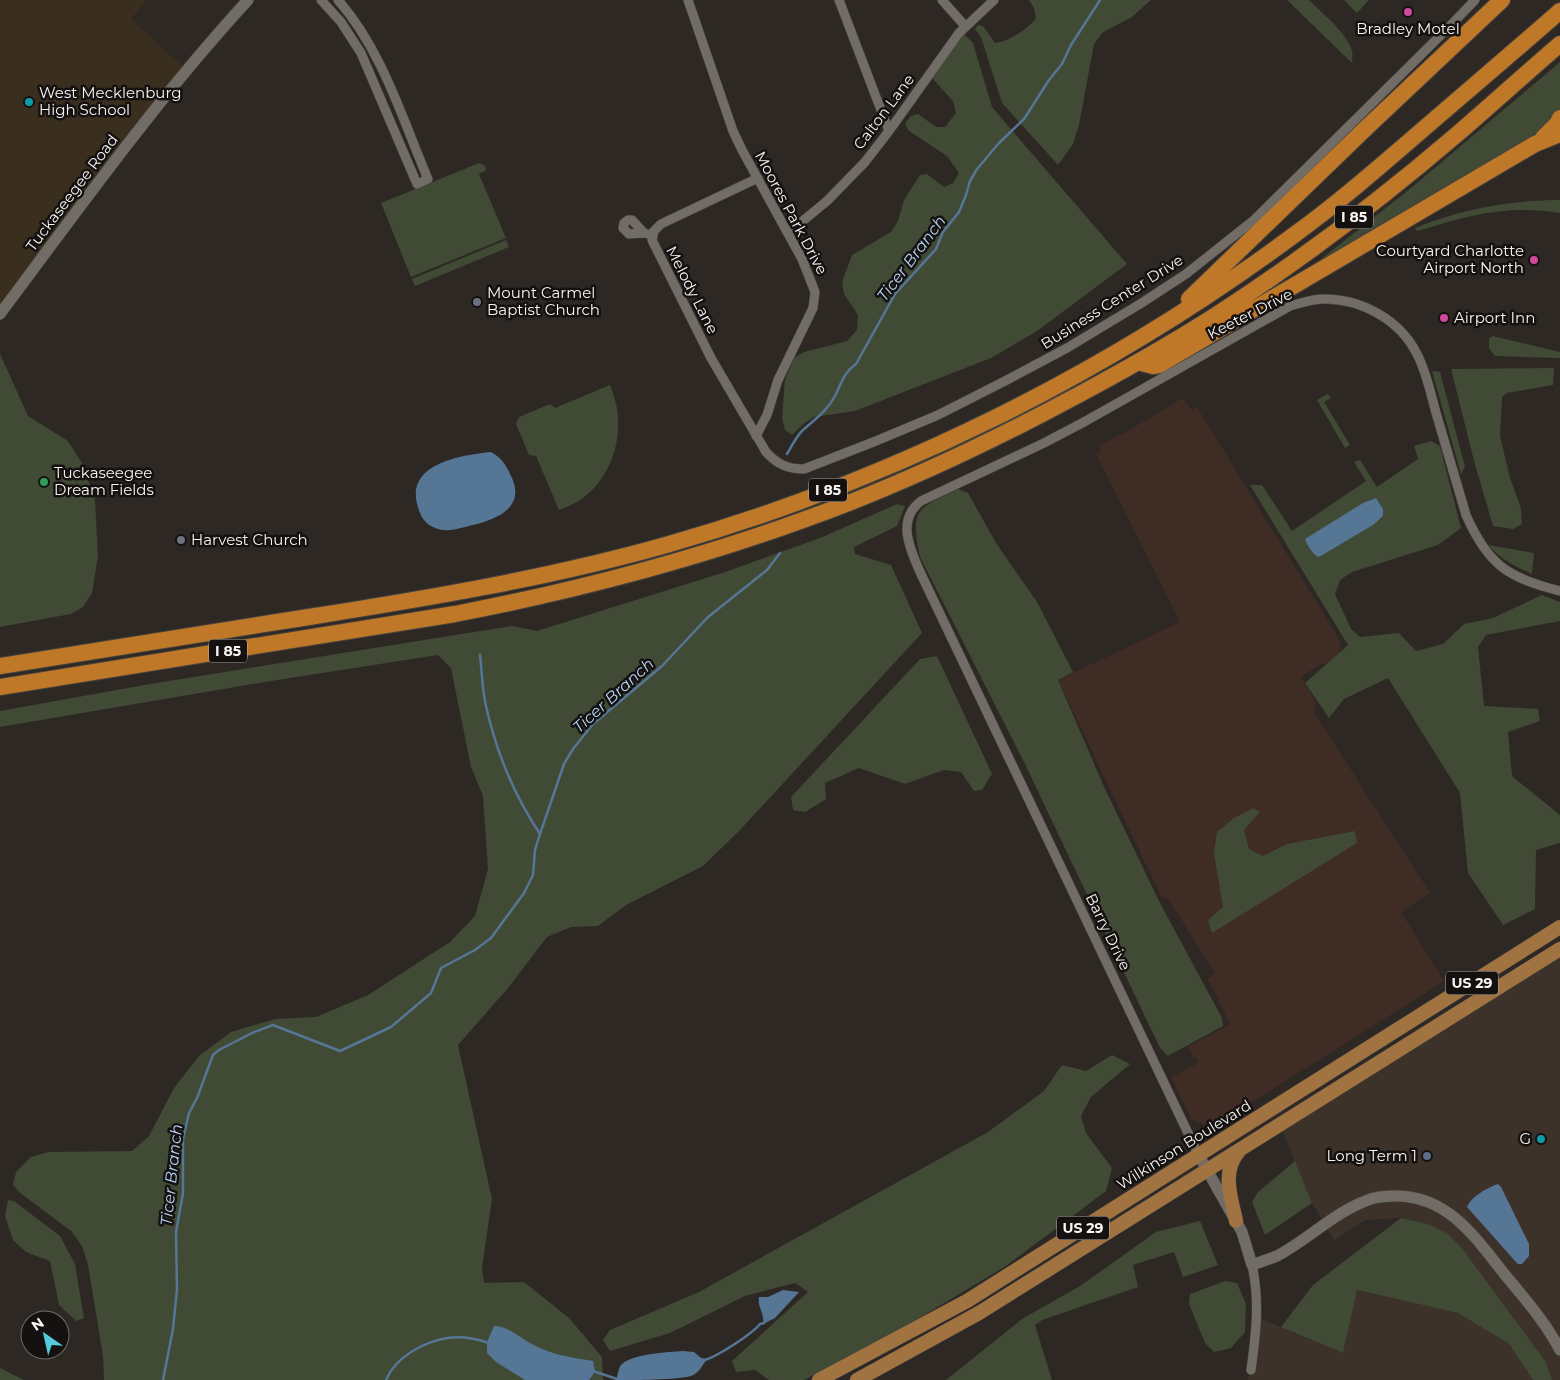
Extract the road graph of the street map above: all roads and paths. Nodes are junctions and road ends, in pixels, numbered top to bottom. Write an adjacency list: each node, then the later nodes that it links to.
1 (248, 0): 19 (street, Tuckaseegee Road)
2 (321, 0): 3 (street)
3 (338, 0)
4 (688, 0): 17 (street, Moores Park Drive)
5 (839, 0): 14 (street)
6 (942, 0): 11 (street)
7 (994, 0): 11 (street, Calton Lane)
8 (1475, 0): 22 (street, Business Center Drive)
9 (1496, 4): 20 (highway)
10 (1560, 11): 20 (highway, I 85)
11 (965, 26): 14 (street, Calton Lane)
12 (1557, 47): 21 (highway, I 85)
13 (1560, 118): 16 (highway)
14 (889, 131): 18 (street, Calton Lane)
15 (1560, 134): 16 (highway)
16 (1535, 144): 21 (highway)
17 (758, 178): 18 (street, Moores Park Drive); 22 (street, Melody Lane)
18 (788, 233): 22 (street, Moores Park Drive)
19 (0, 314)
20 (1164, 323): 25 (highway, I 85)
21 (1138, 362): 26 (highway, I 85)
22 (756, 436)
23 (910, 513): 24 (street, Keeter Drive); 32 (street, Barry Drive)
24 (1560, 591)
25 (0, 666)
26 (0, 687)
27 (1560, 927): 32 (main road, Wilkinson Boulevard / US 29)
28 (1560, 938): 30 (main road)
29 (1560, 949): 30 (main road, US 29)
30 (1474, 1001): 31 (main road, US 29)
31 (1244, 1146): 33 (main road, US 29); 34 (main road)
32 (1198, 1154): 33 (street, Barry Drive); 37 (main road, Wilkinson Boulevard / US 29)
33 (1206, 1170): 34 (street, Barry Drive); 40 (main road, US 29)
34 (1236, 1222): 35 (street, Barry Drive)
35 (1252, 1264): 36 (street); 38 (street, Barry Drive)
36 (1560, 1350)
37 (851, 1364): 39 (main road, Wilkinson Boulevard / US 29); 40 (street)
38 (1251, 1370)
39 (819, 1380)
40 (858, 1380)

